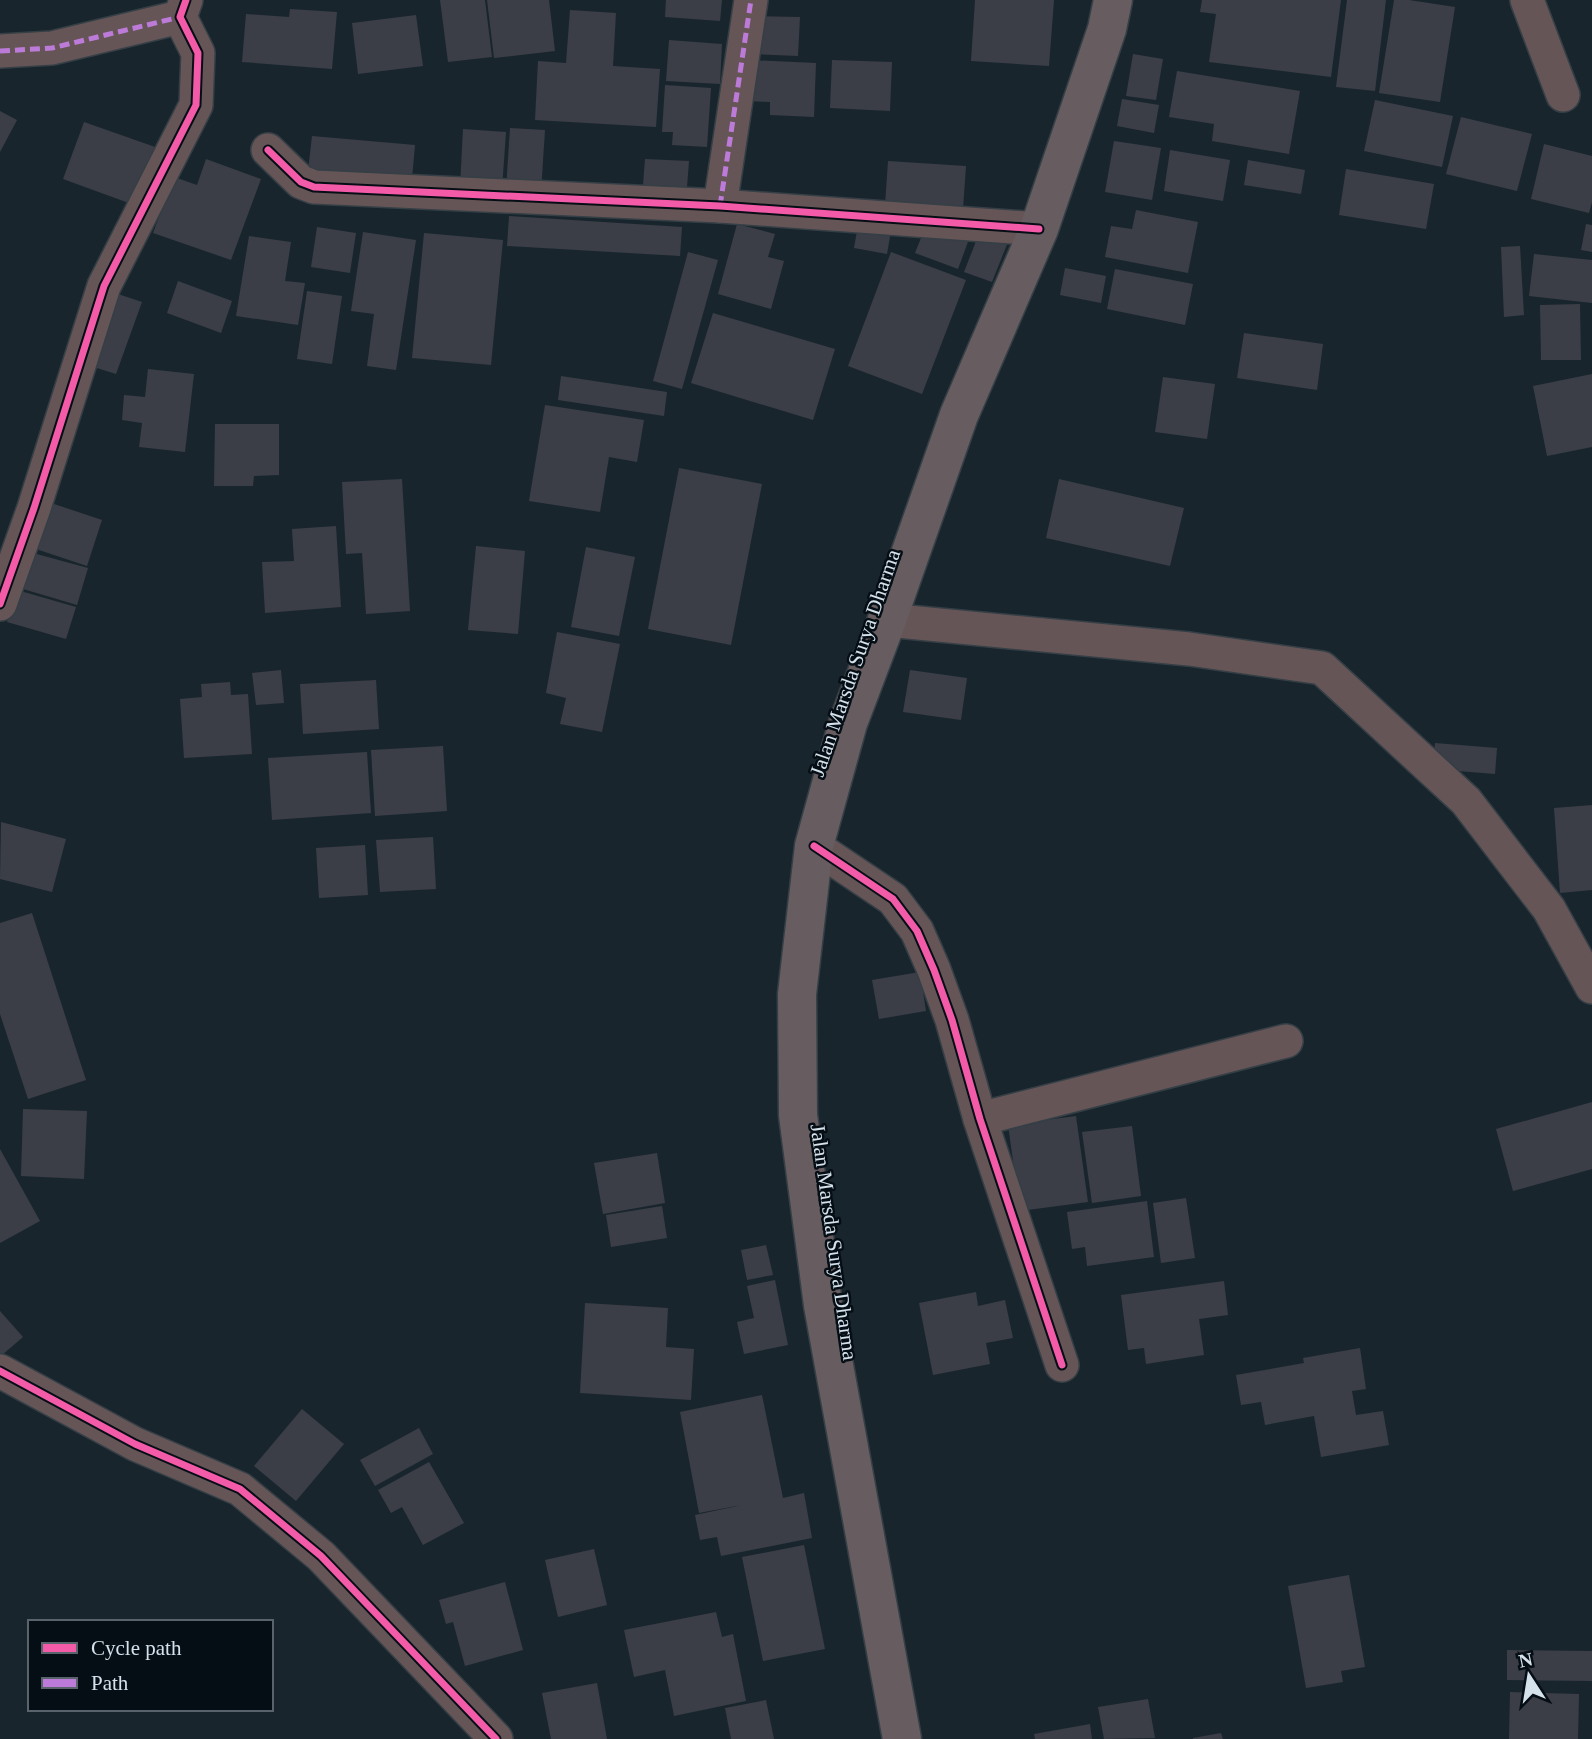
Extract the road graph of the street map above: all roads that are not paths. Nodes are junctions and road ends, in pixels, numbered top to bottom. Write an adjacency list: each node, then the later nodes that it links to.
1 (751, 0): 8 (street)
2 (1112, 0): 9 (highway, Jalan Marsda Surya Dharma)
3 (1527, 0): 6 (street)
4 (183, 8): 5 (street); 10 (street)
5 (0, 51)
6 (1563, 95)
7 (268, 150): 8 (street)
8 (720, 205): 9 (street)
9 (1039, 229): 11 (highway, Jalan Marsda Surya Dharma)
10 (0, 604)
11 (887, 620): 12 (highway, Jalan Marsda Surya Dharma); 13 (street)
12 (814, 846): 15 (street); 18 (highway, Jalan Marsda Surya Dharma)
13 (1592, 987)
14 (1286, 1041): 15 (street)
15 (980, 1119): 16 (street)
16 (1062, 1366)
17 (0, 1371): 19 (street)
18 (897, 1738)
19 (496, 1739)

